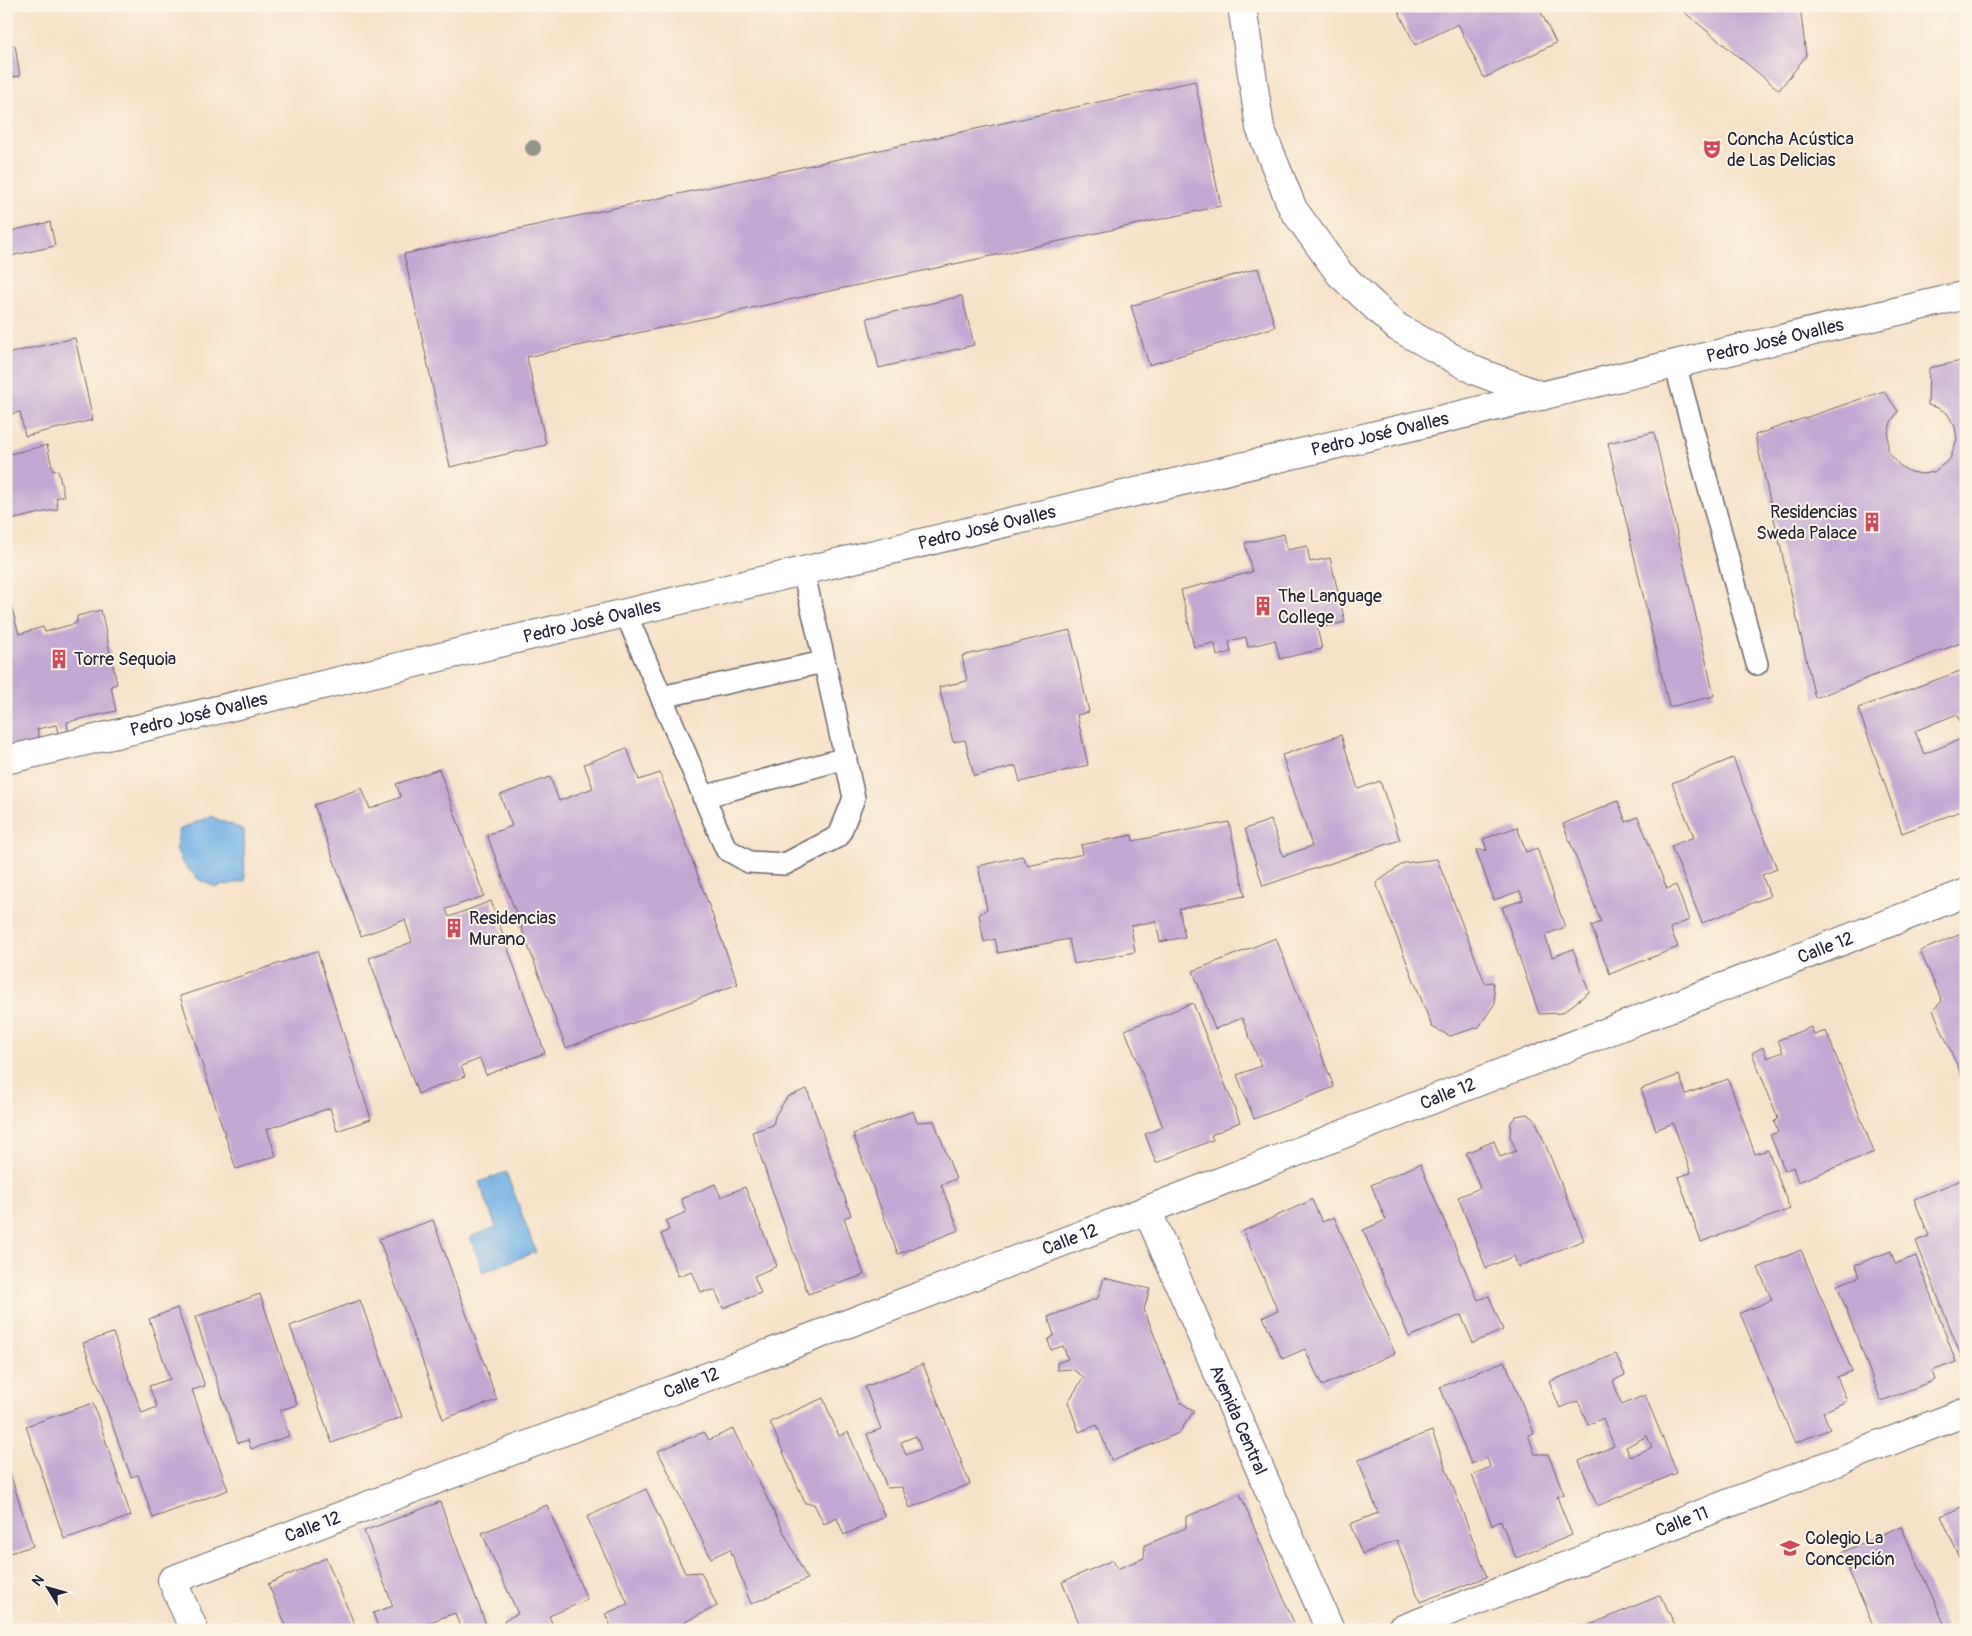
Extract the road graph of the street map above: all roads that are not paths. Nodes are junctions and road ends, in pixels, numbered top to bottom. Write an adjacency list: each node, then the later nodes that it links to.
1 (1242, 6): 4 (street)
2 (1966, 295): 3 (street, Pedro José Ovalles)
3 (1675, 364): 4 (street, Pedro José Ovalles); 8 (lane)
4 (1542, 396): 5 (street, Pedro José Ovalles)
5 (803, 571): 6 (street, Pedro José Ovalles); 7 (lane)
6 (626, 614): 9 (lane); 11 (street, Pedro José Ovalles)
7 (824, 662): 9 (lane); 10 (lane)
8 (1757, 664)
9 (661, 698): 12 (lane)
10 (846, 758): 12 (lane); 12 (lane)
11 (6, 760)
12 (703, 797)
13 (1966, 893): 14 (street, Calle 12)
14 (1147, 1210): 16 (street, Calle 12); 17 (street, Avenida Central)
15 (1966, 1412): 18 (street, Calle 11)
16 (194, 1630)
17 (1330, 1630)
18 (1400, 1630)

